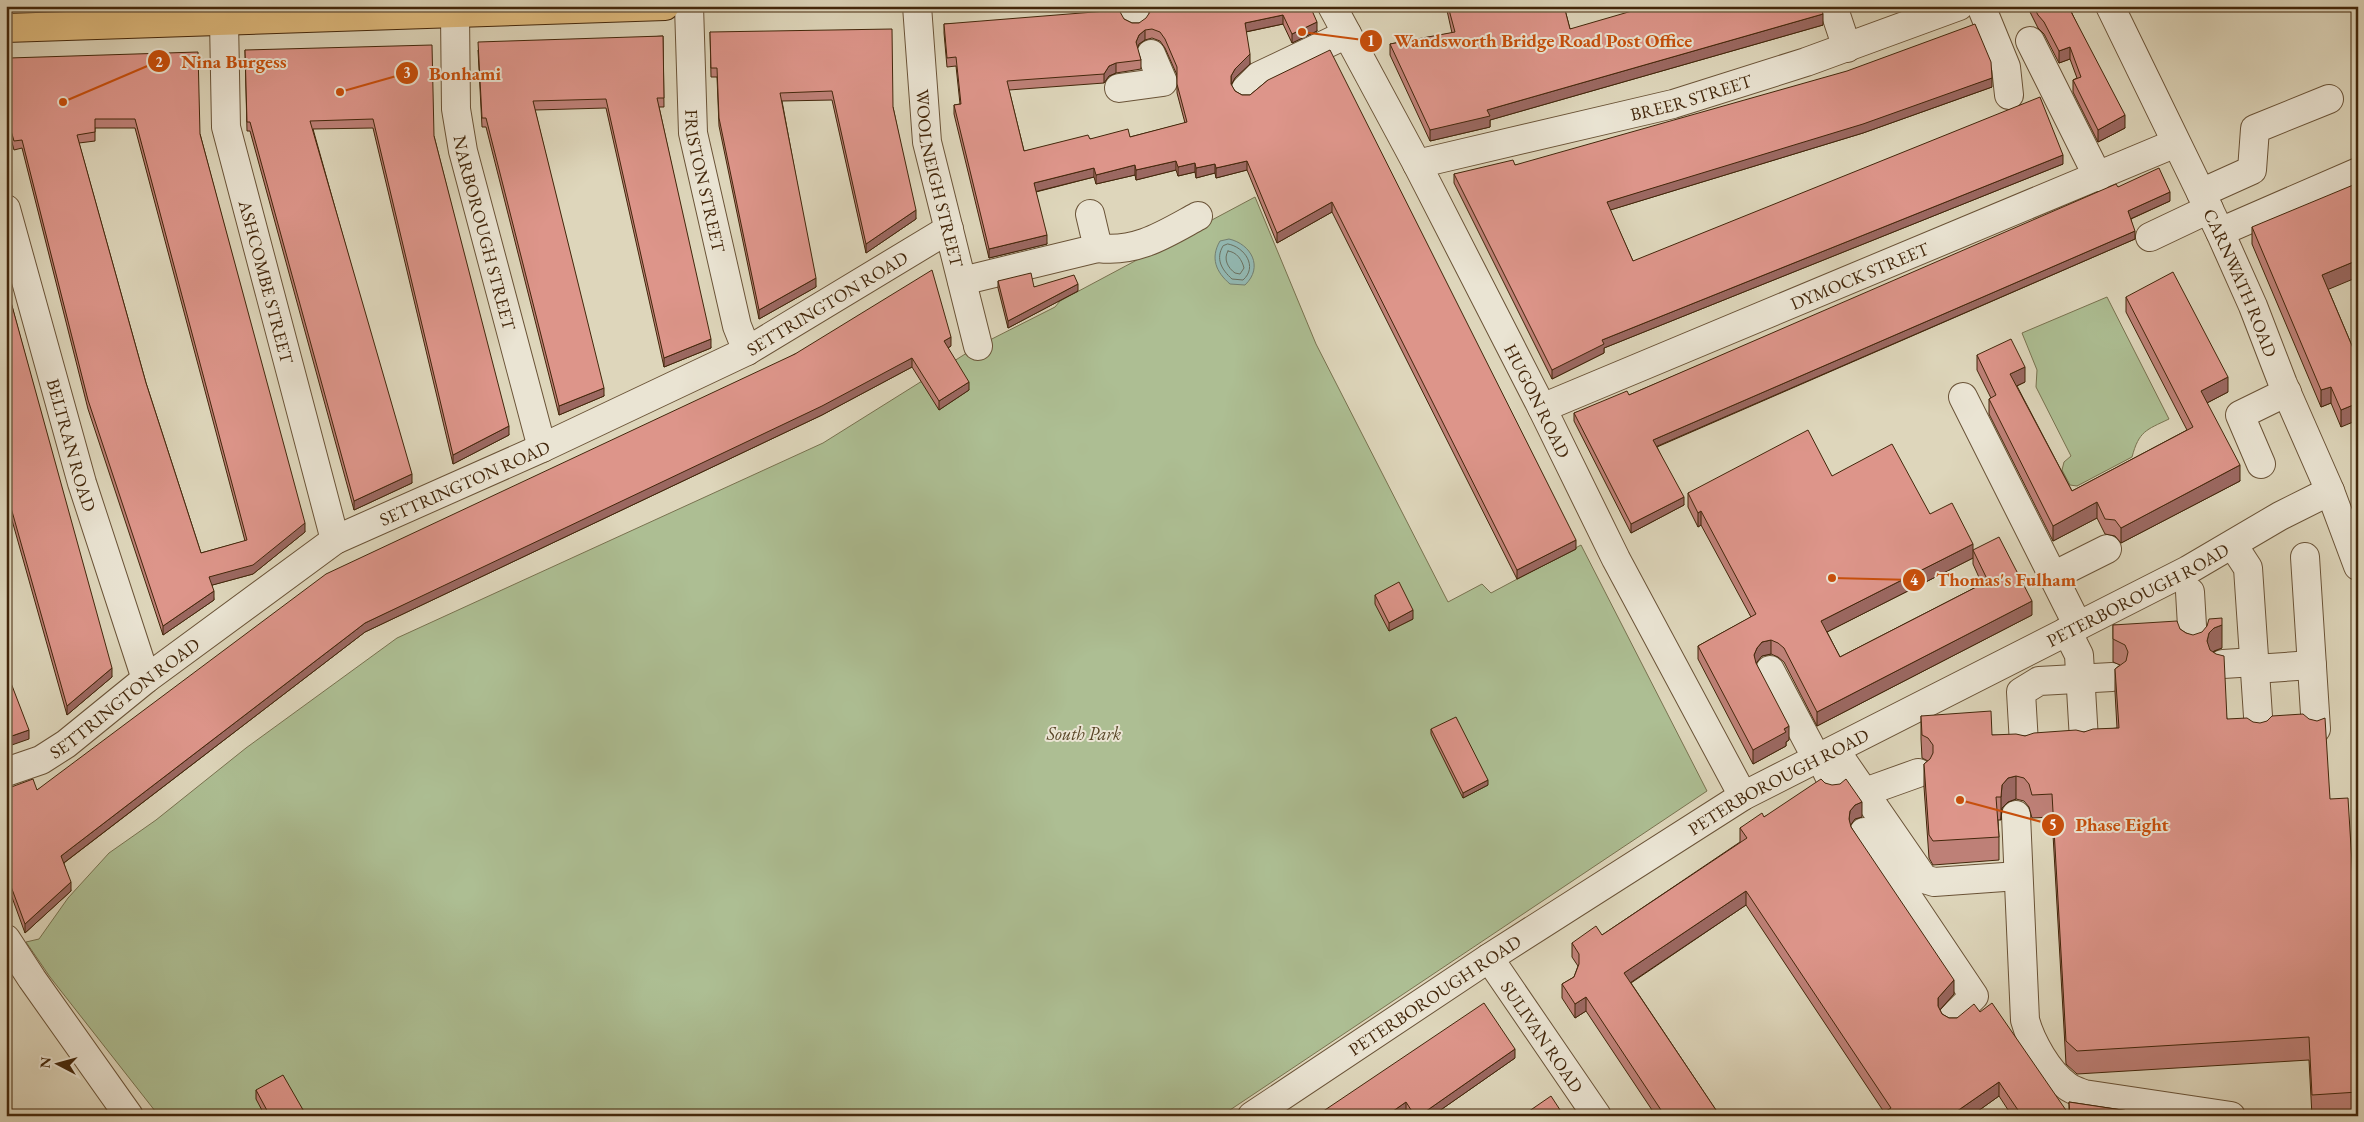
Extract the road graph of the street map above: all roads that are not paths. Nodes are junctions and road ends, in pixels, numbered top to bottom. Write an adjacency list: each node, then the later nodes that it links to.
1 (665, 6): 9 (main road)
2 (689, 6): 33 (street, FRISTON STREET)
3 (917, 6): 28 (street, WOOLNEIGH STREET)
4 (1332, 6): 12 (street, HUGON ROAD)
5 (1833, 6): 14 (street)
6 (1959, 6): 14 (street, BREER STREET)
7 (1980, 6): 18 (street)
8 (2110, 6): 20 (street, CARNWATH ROAD)
9 (470, 11): 10 (main road); 37 (street, NARBOROUGH STREET)
10 (224, 21): 11 (main road); 40 (street, ASHCOMBE STREET)
11 (6, 28)
12 (1347, 34): 17 (street); 21 (street, HUGON ROAD)
13 (2030, 41): 23 (street)
14 (1847, 48): 21 (street, BREER STREET)
15 (1151, 54): 16 (street)
16 (1118, 88)
17 (1246, 89)
18 (2009, 95)
19 (2329, 99): 25 (street)
20 (2176, 143): 23 (street, DYMOCK STREET); 25 (street, CARNWATH ROAD)
21 (1417, 164): 36 (street, HUGON ROAD)
22 (2358, 172): 25 (street)
23 (2098, 177): 36 (street, DYMOCK STREET)
24 (6, 209): 54 (street, BELTRAN ROAD)
25 (2210, 211): 29 (street); 34 (street, CARNWATH ROAD)
26 (1090, 214): 30 (street)
27 (1198, 216): 30 (street)
28 (948, 230): 31 (street, WOOLNEIGH STREET); 33 (street, SETTRINGTON ROAD)
29 (2150, 237)
30 (1098, 248): 31 (street)
31 (962, 281): 32 (street, WOOLNEIGH STREET)
32 (978, 346)
33 (747, 351): 37 (street, SETTRINGTON ROAD)
34 (2287, 392): 38 (street); 39 (street, CARNWATH ROAD)
35 (1962, 397): 45 (street)
36 (1542, 408): 65 (street, HUGON ROAD)
37 (542, 448): 40 (street, SETTRINGTON ROAD)
38 (2261, 464)
39 (2330, 491): 41 (street, PETERBOROUGH ROAD); 44 (street, CARNWATH ROAD)
40 (335, 540): 54 (street, SETTRINGTON ROAD)
41 (2233, 545): 47 (street, PETERBOROUGH ROAD); 51 (street)
42 (2107, 550): 45 (street)
43 (2305, 557): 50 (street)
44 (2358, 566)
45 (2053, 576): 47 (street)
46 (2190, 592): 48 (street)
47 (2073, 628): 55 (street); 60 (street, PETERBOROUGH ROAD)
48 (2192, 643)
49 (2223, 664): 51 (street)
50 (2312, 665): 51 (street); 56 (street)
51 (2255, 666): 57 (street)
52 (1770, 670): 60 (street)
53 (2112, 677): 55 (street)
54 (146, 679): 61 (street, SETTRINGTON ROAD)
55 (2080, 679): 58 (street); 59 (street)
56 (2316, 729)
57 (2259, 731)
58 (2084, 740)
59 (2024, 744)
60 (1824, 756): 63 (street); 64 (street); 65 (street, PETERBOROUGH ROAD)
61 (6, 772)
62 (1918, 773): 64 (street)
63 (1833, 784)
64 (1865, 792): 68 (street)
65 (1743, 796): 70 (street, PETERBOROUGH ROAD)
66 (2016, 815): 68 (street)
67 (1864, 832): 71 (street)
68 (2018, 876): 75 (street)
69 (6, 939): 72 (street)
70 (1489, 958): 73 (street, PETERBOROUGH ROAD); 74 (street, SULIVAN ROAD)
71 (1953, 1017)
72 (129, 1116)
73 (1252, 1116)
74 (1597, 1116)
75 (2231, 1116)

